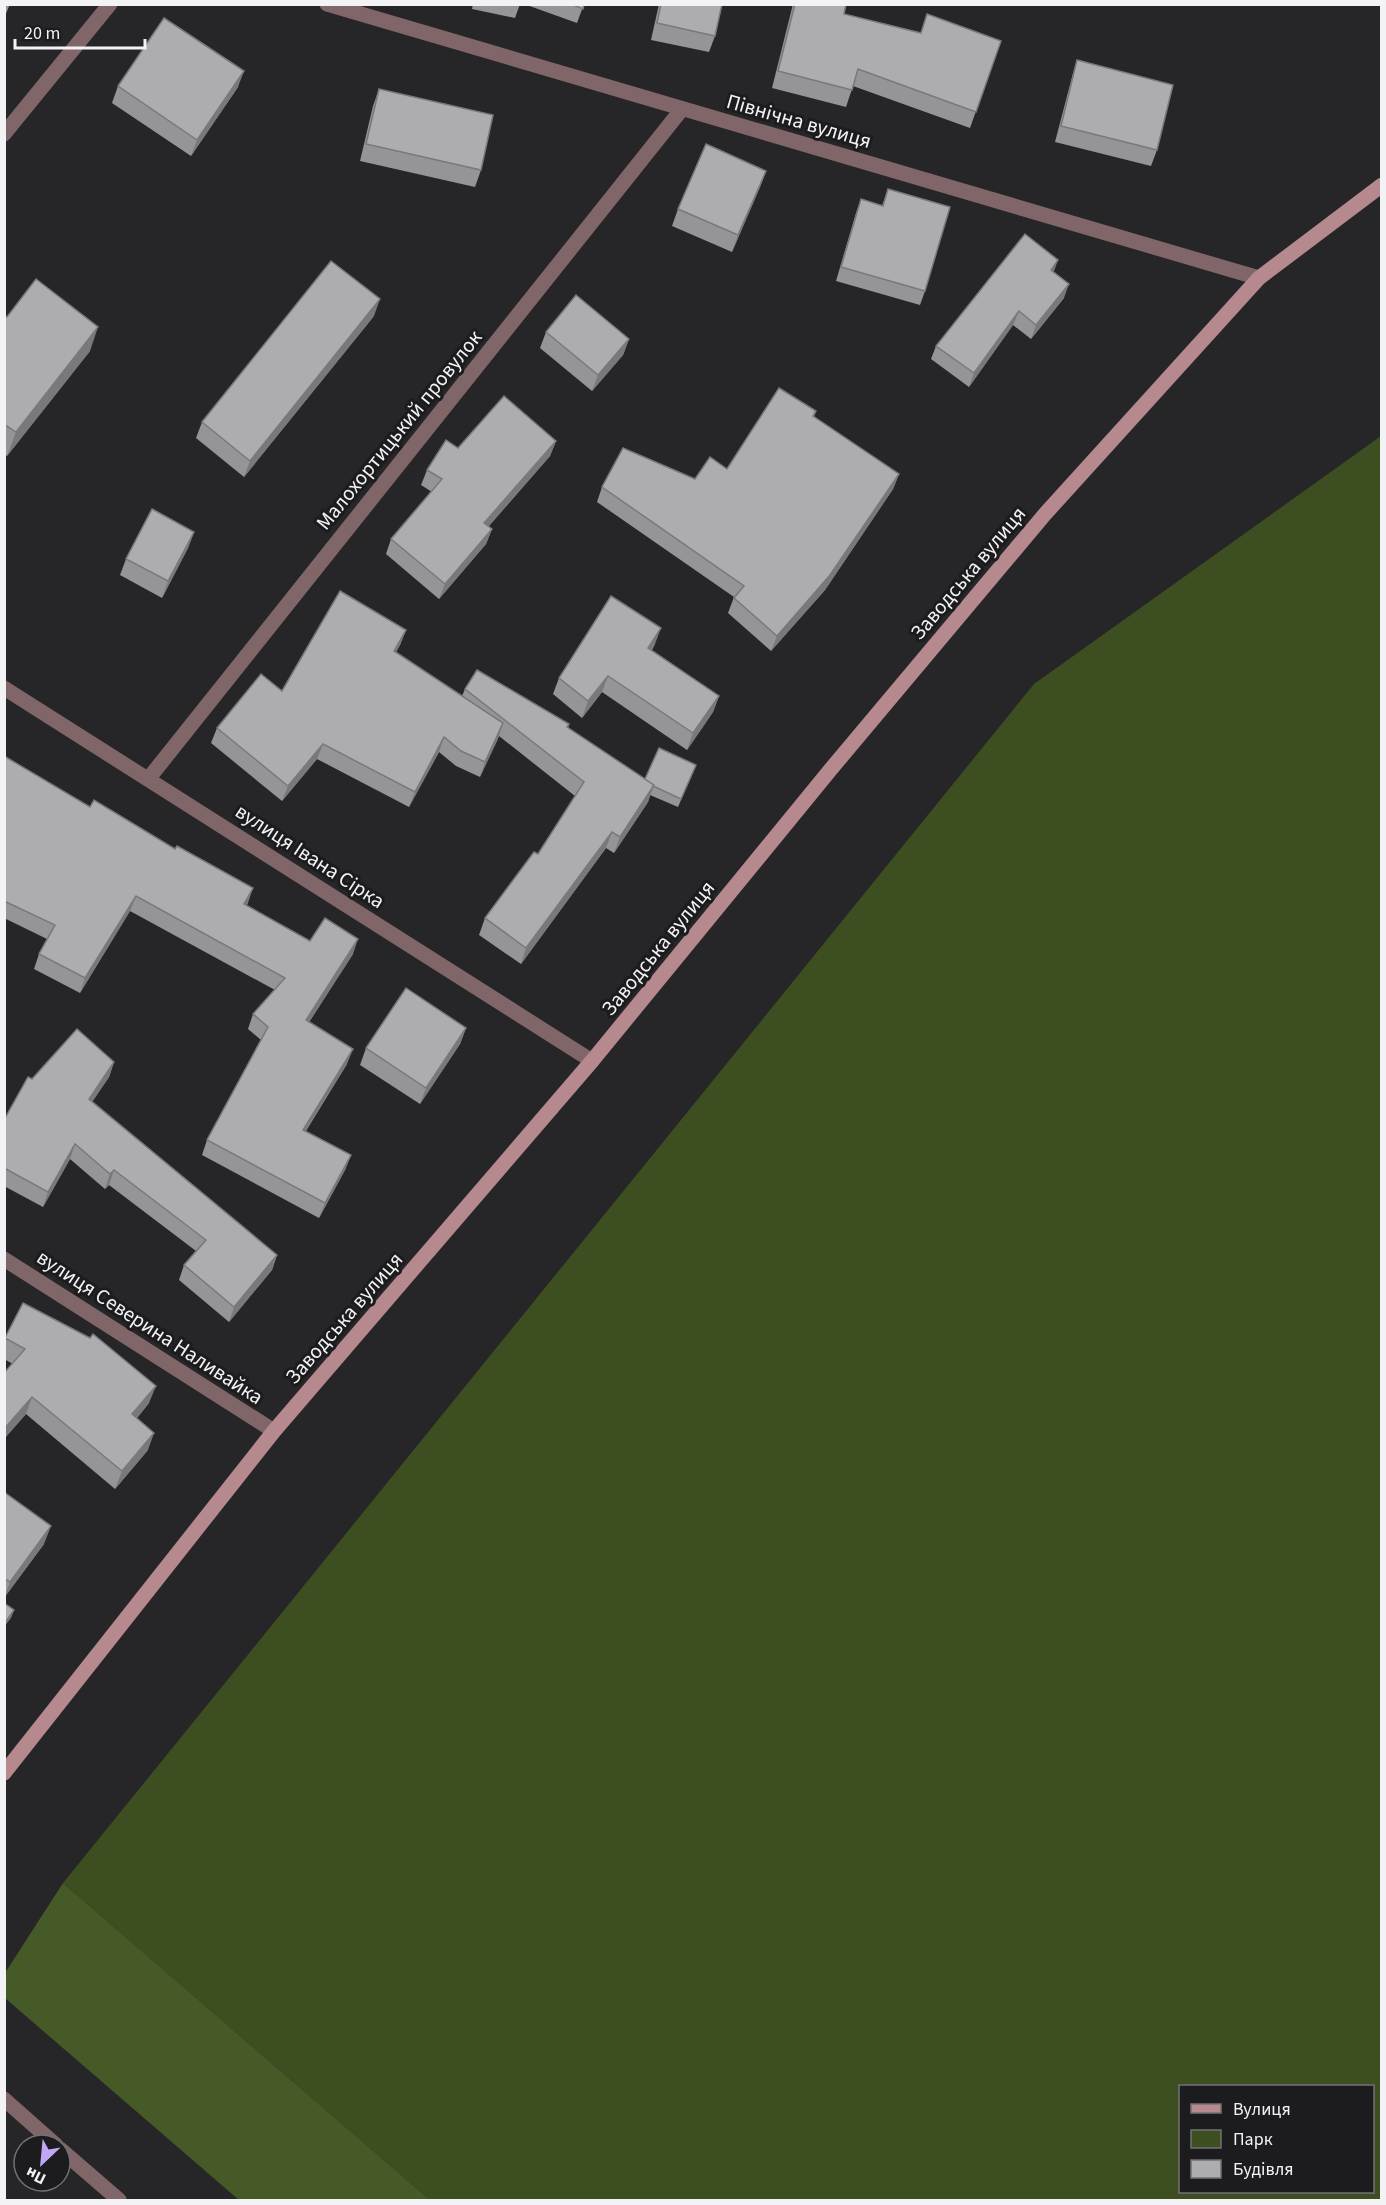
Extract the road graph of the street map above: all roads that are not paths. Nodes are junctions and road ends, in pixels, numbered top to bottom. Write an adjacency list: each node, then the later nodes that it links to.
1 (110, 4): 4 (street)
2 (327, 4): 3 (street, Північна вулиця)
3 (682, 109): 6 (street, Північна вулиця); 8 (street, Малохортицький провулок)
4 (4, 134)
5 (1382, 185): 6 (main road, Заводська вулиця)
6 (1259, 278): 9 (main road, Заводська вулиця)
7 (4, 688): 8 (street, вулиця Івана Сірка)
8 (149, 778): 9 (street, вулиця Івана Сірка)
9 (592, 1061): 11 (main road, Заводська вулиця)
10 (4, 1259): 11 (street, вулиця Северина Наливайка)
11 (274, 1431): 12 (main road, Заводська вулиця)
12 (4, 1773)
13 (4, 2099): 14 (street)
14 (42, 2133)
15 (72, 2159): 16 (street)
16 (119, 2200)

